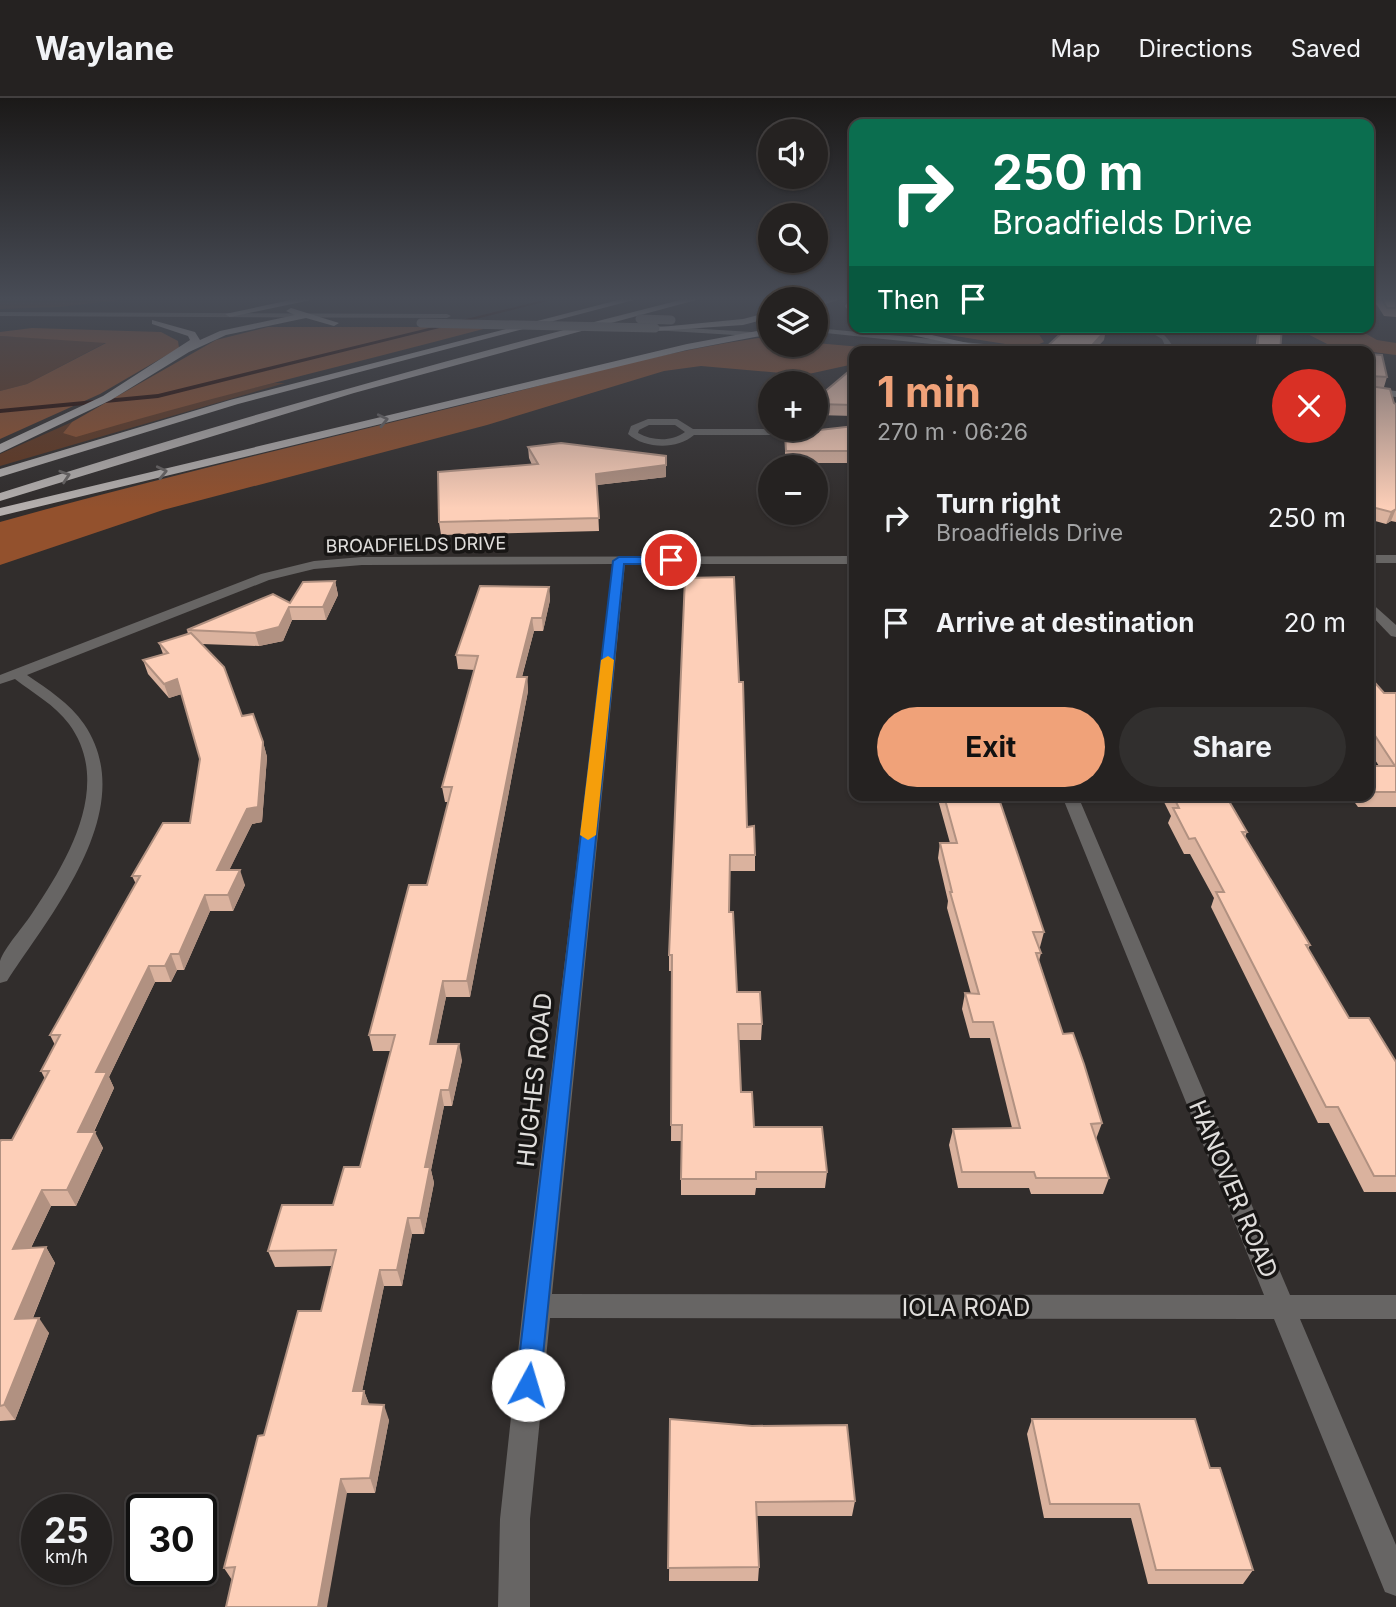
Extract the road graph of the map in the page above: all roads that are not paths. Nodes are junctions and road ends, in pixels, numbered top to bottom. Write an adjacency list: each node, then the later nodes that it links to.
1 (157, 367): 9 (highway)
2 (368, 367): 10 (highway)
3 (433, 367): 11 (highway, one-way to 3)
4 (602, 367): 12 (highway, one-way to 4)
5 (1374, 392): 6 (main road)
6 (1396, 394)
7 (691, 432): 7 (street); 8 (street)
8 (849, 432)
9 (0, 449)
10 (0, 473)
11 (0, 497)
12 (0, 512)
13 (1374, 559): 14 (street)
14 (1396, 559)
15 (849, 560): 16 (street, BROADFIELDS DRIVE)
16 (619, 561): 19 (street, BROADFIELDS DRIVE); 23 (street, HUGHES ROAD)
17 (1374, 610): 18 (street)
18 (1396, 633)
19 (17, 674): 20 (street, BROADFIELDS DRIVE); 22 (street)
20 (0, 680)
21 (1072, 801): 25 (street, HANOVER ROAD)
22 (0, 976)
23 (536, 1306): 25 (street, IOLA ROAD); 27 (street, HUGHES ROAD)
24 (1396, 1307): 25 (street, IOLA ROAD)
25 (1283, 1308): 26 (street, HANOVER ROAD)
26 (1396, 1581)
27 (514, 1607)

